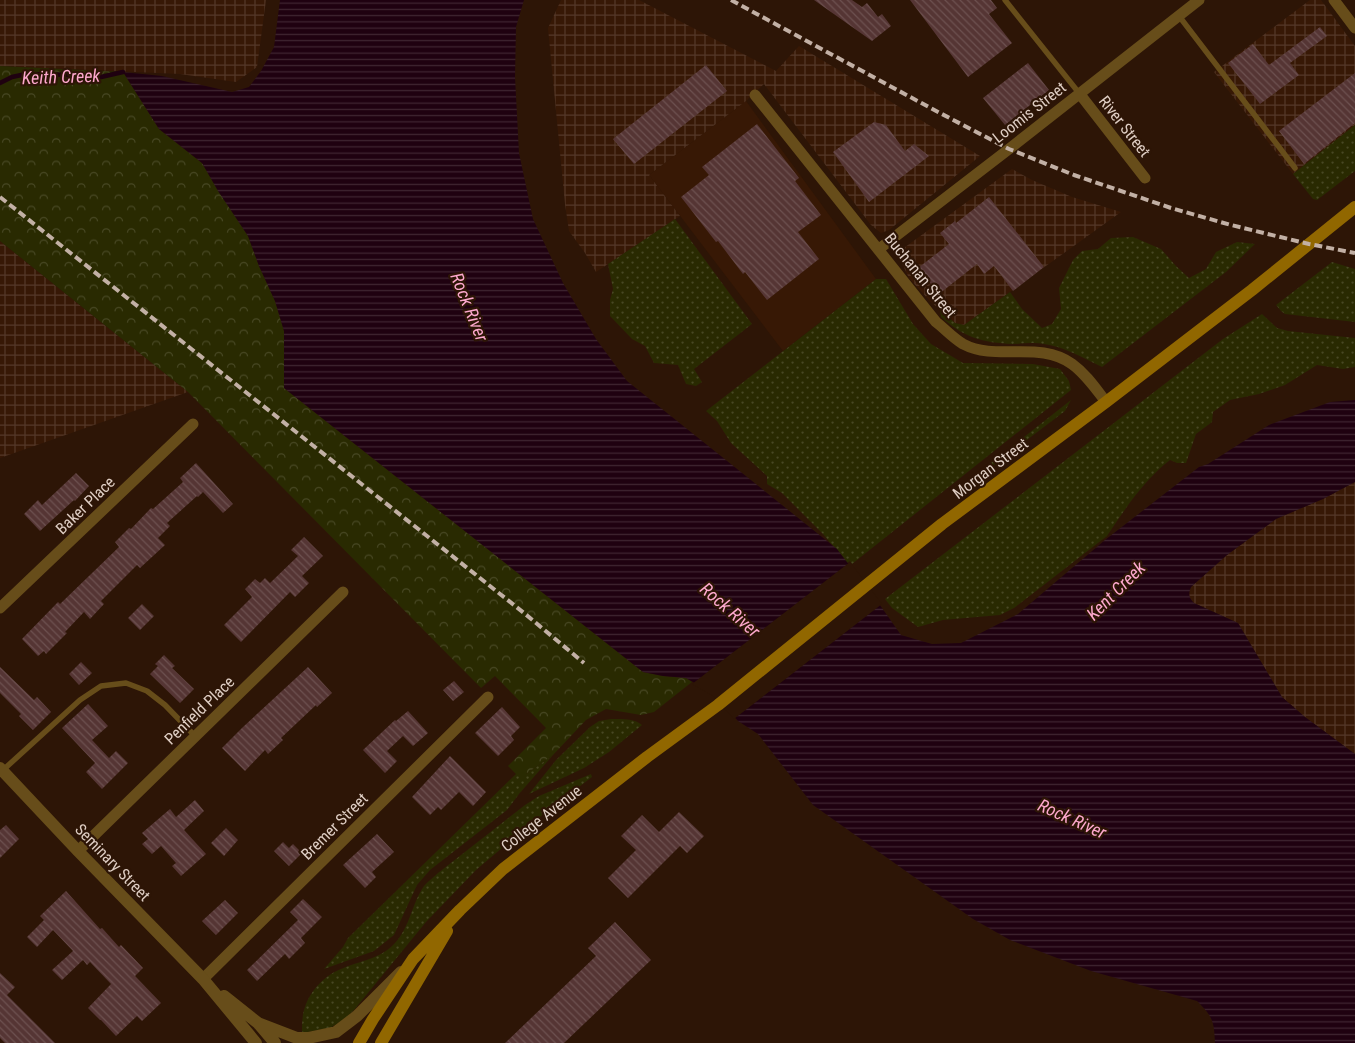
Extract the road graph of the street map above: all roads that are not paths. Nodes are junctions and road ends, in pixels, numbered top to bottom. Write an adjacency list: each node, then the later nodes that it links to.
1 (1006, 0): 6 (lane)
2 (1200, 0): 4 (street, Loomis Street)
3 (1334, 0): 5 (street)
4 (1179, 16): 6 (street, Loomis Street); 8 (lane)
5 (1355, 28)
6 (1079, 93): 9 (street, River Street); 11 (street, Loomis Street)
7 (756, 95): 11 (street, Buchanan Street)
8 (1295, 168)
9 (1145, 178)
10 (1355, 207): 12 (main road, Morgan Street)
11 (879, 249): 12 (street, Buchanan Street)
12 (1106, 402): 18 (main road, Morgan Street)
13 (193, 424): 15 (street, Baker Place)
14 (342, 592): 17 (street, Penfield Place)
15 (0, 608)
16 (488, 697): 23 (street, Bremer Street)
17 (195, 736): 19 (lane); 20 (street, Penfield Place)
18 (647, 757): 21 (main road, College Avenue)
19 (1, 770): 20 (street, Seminary Street)
20 (78, 850): 23 (street, Seminary Street)
21 (460, 910): 22 (main road, College Avenue); 28 (main road, College Avenue)
22 (413, 959): 24 (street); 27 (main road, College Avenue)
23 (203, 979): 24 (street, Seminary Street); 25 (street, Seminary Street)
24 (258, 1023): 26 (street, Seminary Street)
25 (256, 1043)
26 (275, 1043)
27 (359, 1043)
28 (381, 1043)

